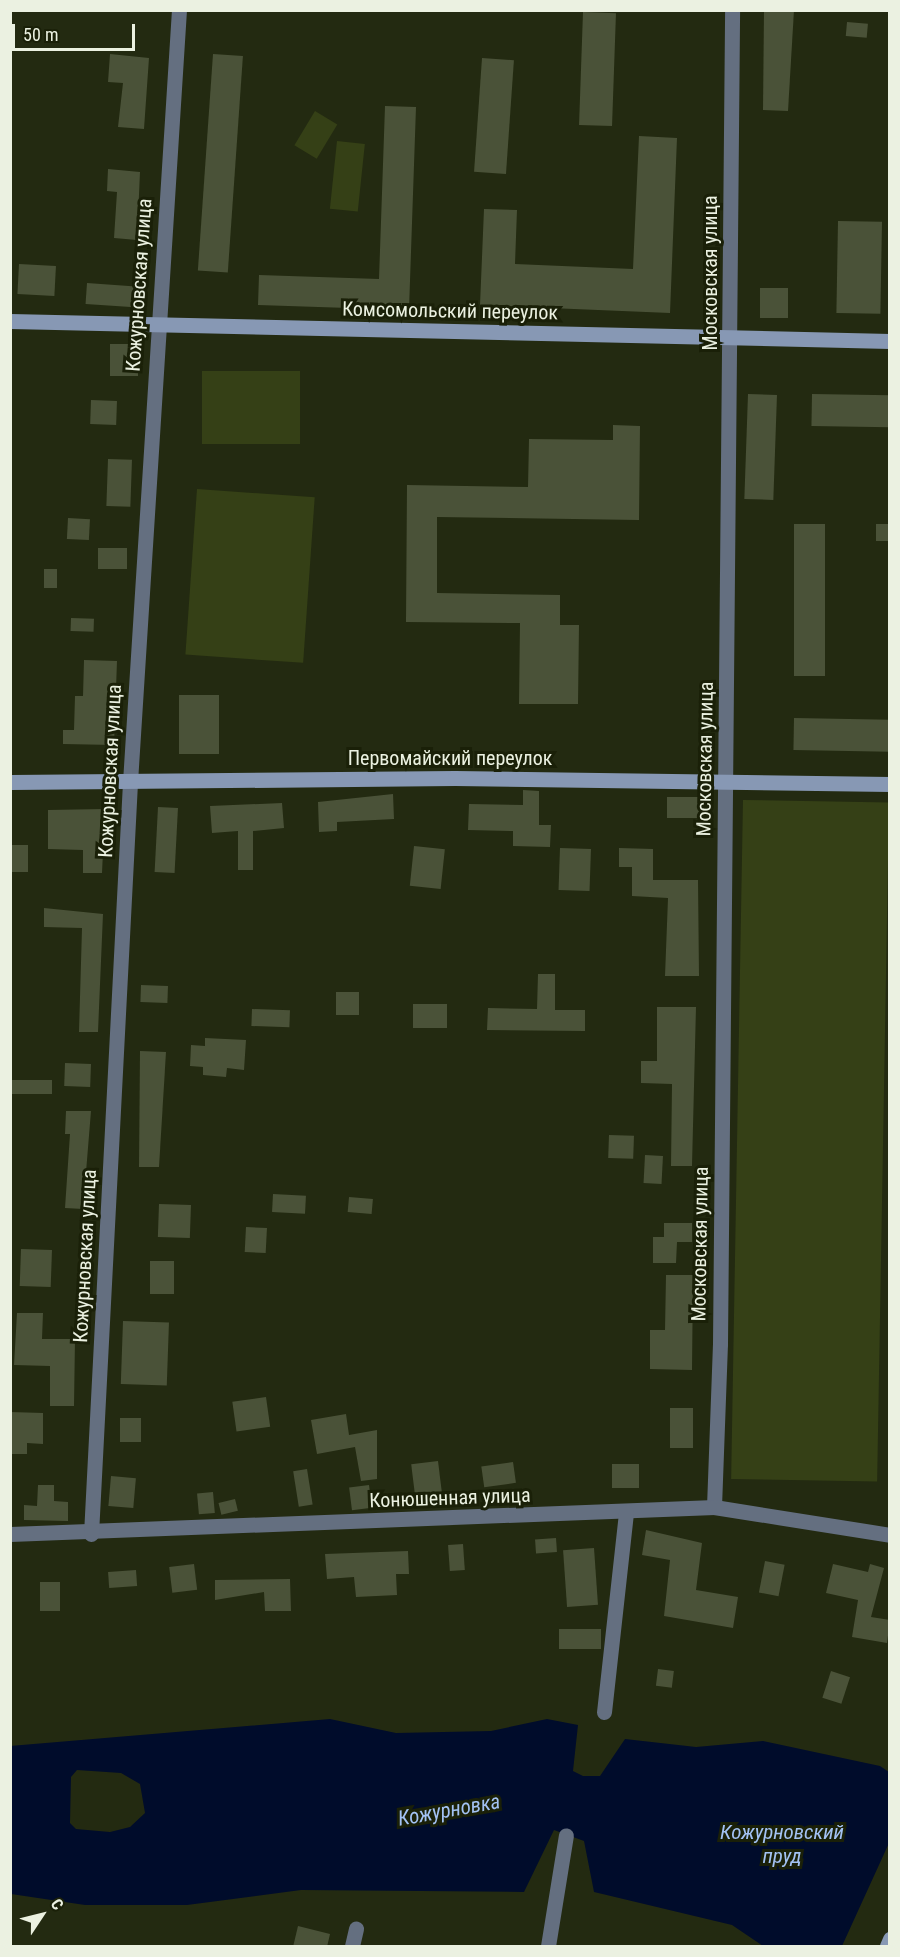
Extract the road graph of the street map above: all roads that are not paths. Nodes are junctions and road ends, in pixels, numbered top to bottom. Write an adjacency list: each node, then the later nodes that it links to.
1 (179, 10): 4 (street, Кожурновская улица)
2 (732, 10): 5 (street, Московская улица)
3 (10, 321): 4 (street, Комсомольский переулок)
4 (157, 321): 5 (street, Комсомольский переулок); 8 (street, Кожурновская улица)
5 (730, 339): 6 (street, Комсомольский переулок); 9 (street, Московская улица)
6 (890, 341)
7 (10, 782): 8 (street, Первомайский переулок)
8 (130, 782): 9 (street, Первомайский переулок); 14 (street, Кожурновская улица)
9 (726, 782): 10 (street, Первомайский переулок); 11 (street, Московская улица)
10 (890, 784)
11 (714, 1507): 12 (street, Конюшенная улица); 15 (street, Конюшенная улица)
12 (626, 1512): 14 (street, Конюшенная улица); 16 (street)
13 (10, 1534): 14 (street, Конюшенная улица)
14 (91, 1534)
15 (890, 1535)
16 (604, 1712)
17 (566, 1835): 21 (street)
18 (356, 1928): 20 (street)
19 (890, 1939): 22 (street)
20 (352, 1947)
21 (548, 1947)
22 (887, 1947)

